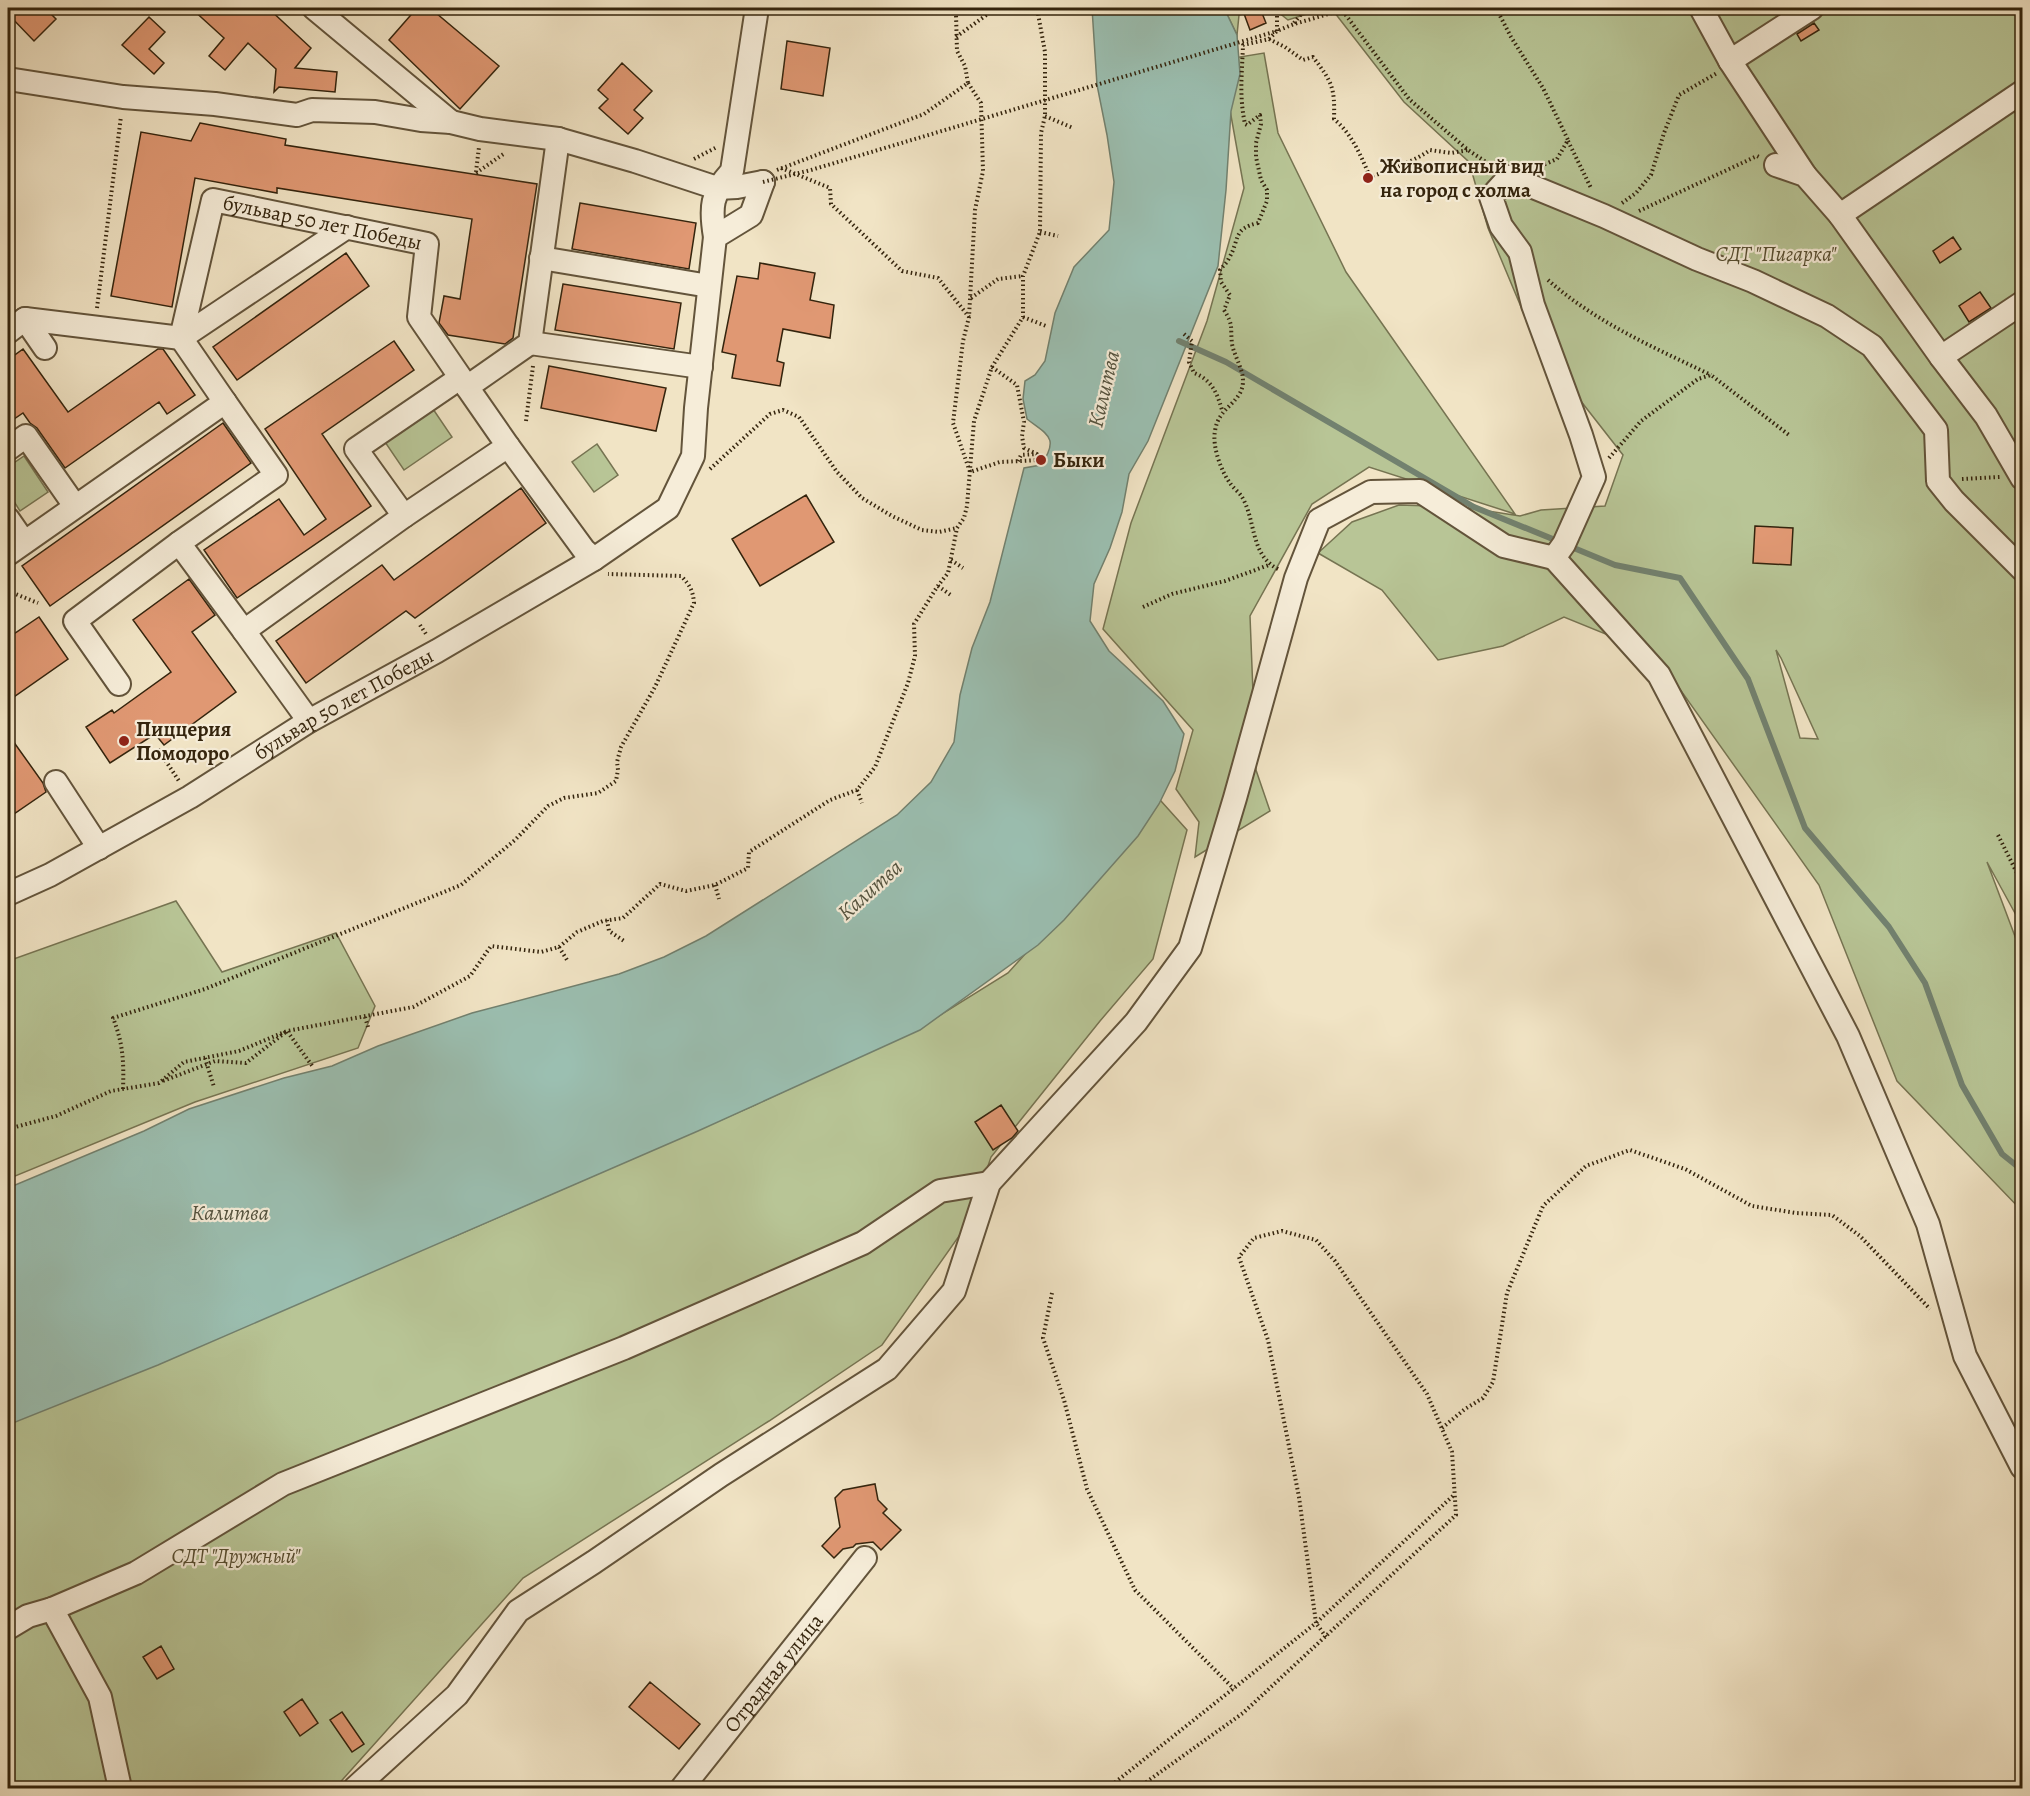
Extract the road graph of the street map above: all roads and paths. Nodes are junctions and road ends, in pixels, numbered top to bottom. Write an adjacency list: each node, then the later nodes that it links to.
1 (314, 8): 23 (street)
2 (757, 8): 25 (street)
3 (957, 8): 15 (path)
4 (996, 8): 15 (path)
5 (1037, 8): 22 (path)
6 (1277, 8): 14 (path)
7 (1306, 8): 13 (path)
8 (1326, 8): 12 (path)
9 (1496, 8): 27 (path)
10 (1701, 8): 17 (street)
11 (1812, 8): 17 (street)
12 (1342, 9): 13 (path); 28 (path)
13 (1293, 24): 14 (path)
14 (1277, 31): 16 (path); 31 (path, bridge)
15 (956, 38): 19 (path)
16 (1269, 39): 28 (path); 62 (path)
17 (1730, 61): 32 (street); 36 (path)
18 (8, 79): 21 (street)
19 (968, 83): 31 (path); 45 (path)
20 (2022, 92): 35 (street)
21 (123, 98): 23 (street); 50 (path)
22 (1045, 116): 24 (path); 38 (path)
23 (451, 123): 26 (street)
24 (1073, 128)
25 (736, 137): 30 (path); 34 (street)
26 (558, 139): 30 (street); 41 (street)
27 (1568, 140): 33 (path); 36 (path)
28 (1468, 150): 33 (path)
29 (1776, 165): 32 (street); 36 (path)
30 (669, 172): 34 (street)
31 (772, 175): 34 (street); 40 (street); 47 (path)
32 (1805, 175): 35 (street)
33 (1509, 177): 36 (street); 71 (street)
34 (717, 188): 40 (street)
35 (1840, 215): 56 (street)
36 (1604, 216): 73 (street)
37 (347, 227): 53 (street); 53 (street, бульвар 50 лет Победы); 60 (street, бульвар 50 лет Победы)
38 (1040, 232): 39 (path); 42 (path)
39 (1058, 236)
40 (715, 237): 44 (street)
41 (541, 258): 44 (street); 54 (street)
42 (1023, 276): 45 (path); 48 (path)
43 (1545, 277): 59 (path)
44 (709, 285): 58 (street)
45 (971, 298): 47 (path)
46 (2022, 303): 56 (street)
47 (969, 316): 69 (path)
48 (1023, 317): 51 (path); 57 (path)
49 (16, 326): 50 (street); 55 (street)
50 (95, 326): 53 (street)
51 (1046, 326)
52 (1184, 334): 62 (path)
53 (181, 338): 61 (street)
54 (533, 344): 58 (street); 60 (street); 63 (path)
55 (45, 348)
56 (1941, 357): 72 (street)
57 (992, 366): 68 (path); 69 (path)
58 (700, 368): 83 (street, бульвар 50 лет Победы)
59 (1711, 375): 64 (path); 71 (path)
60 (464, 383): 65 (street); 75 (street)
61 (225, 402): 74 (street); 78 (street)
62 (1222, 411): 82 (path)
63 (526, 421)
64 (1789, 435)
65 (508, 446): 75 (street); 83 (street)
66 (8, 449): 74 (street)
67 (1041, 460): 68 (path)
68 (1018, 461): 69 (path)
69 (970, 472): 77 (path)
70 (702, 477): 77 (path)
71 (1594, 477): 80 (street)
72 (2021, 477): 73 (path)
73 (1938, 480): 86 (street)
74 (75, 506): 79 (street)
75 (404, 516): 92 (street)
76 (8, 519): 79 (street)
77 (957, 528): 81 (path)
78 (179, 543): 92 (street); 93 (street)
79 (16, 548)
80 (1554, 558): 120 (street); 124 (street)
81 (951, 560): 84 (path); 87 (path)
82 (1269, 565): 85 (path); 91 (path)
83 (598, 566): 94 (street, бульвар 50 лет Победы); 118 (path)
84 (963, 567)
85 (1287, 568)
86 (2022, 569)
87 (938, 586): 89 (path); 97 (path)
88 (8, 591): 90 (path)
89 (952, 596)
90 (38, 603)
91 (1143, 607)
92 (244, 631): 94 (street)
93 (119, 684)
94 (309, 721): 98 (street, бульвар 50 лет Победы)
95 (158, 749): 98 (path)
96 (56, 782): 101 (street)
97 (857, 790): 99 (path); 103 (path)
98 (190, 797): 101 (street, бульвар 50 лет Победы)
99 (862, 803)
100 (1998, 836): 102 (path)
101 (99, 848): 104 (street, бульвар 50 лет Победы)
102 (2022, 883)
103 (715, 885): 105 (path); 106 (path)
104 (10, 889)
105 (719, 899)
106 (607, 920): 107 (path); 108 (path)
107 (624, 941)
108 (559, 947): 109 (path); 110 (path)
109 (567, 960)
110 (364, 1017): 111 (path); 112 (path)
111 (368, 1027)
112 (287, 1031): 113 (path); 114 (path); 115 (path)
113 (205, 1058): 114 (path); 116 (path)
114 (207, 1064): 116 (path); 117 (path)
115 (313, 1067)
116 (159, 1083): 118 (path)
117 (214, 1087)
118 (123, 1089): 119 (path)
119 (8, 1129)
120 (989, 1183): 127 (street); 133 (street)
121 (1052, 1293): 131 (path)
122 (1931, 1311): 123 (path)
123 (1442, 1428): 125 (path); 128 (path)
124 (2022, 1467)
125 (1455, 1494): 128 (path); 130 (path)
126 (865, 1558): 134 (street, Отрадная улица)
127 (52, 1609): 129 (street); 132 (street)
128 (1316, 1623): 130 (path); 131 (path)
129 (8, 1628)
130 (1326, 1637): 136 (path)
131 (1234, 1689): 135 (path)
132 (120, 1788)
133 (355, 1788)
134 (682, 1788)
135 (1108, 1788)
136 (1138, 1788)

